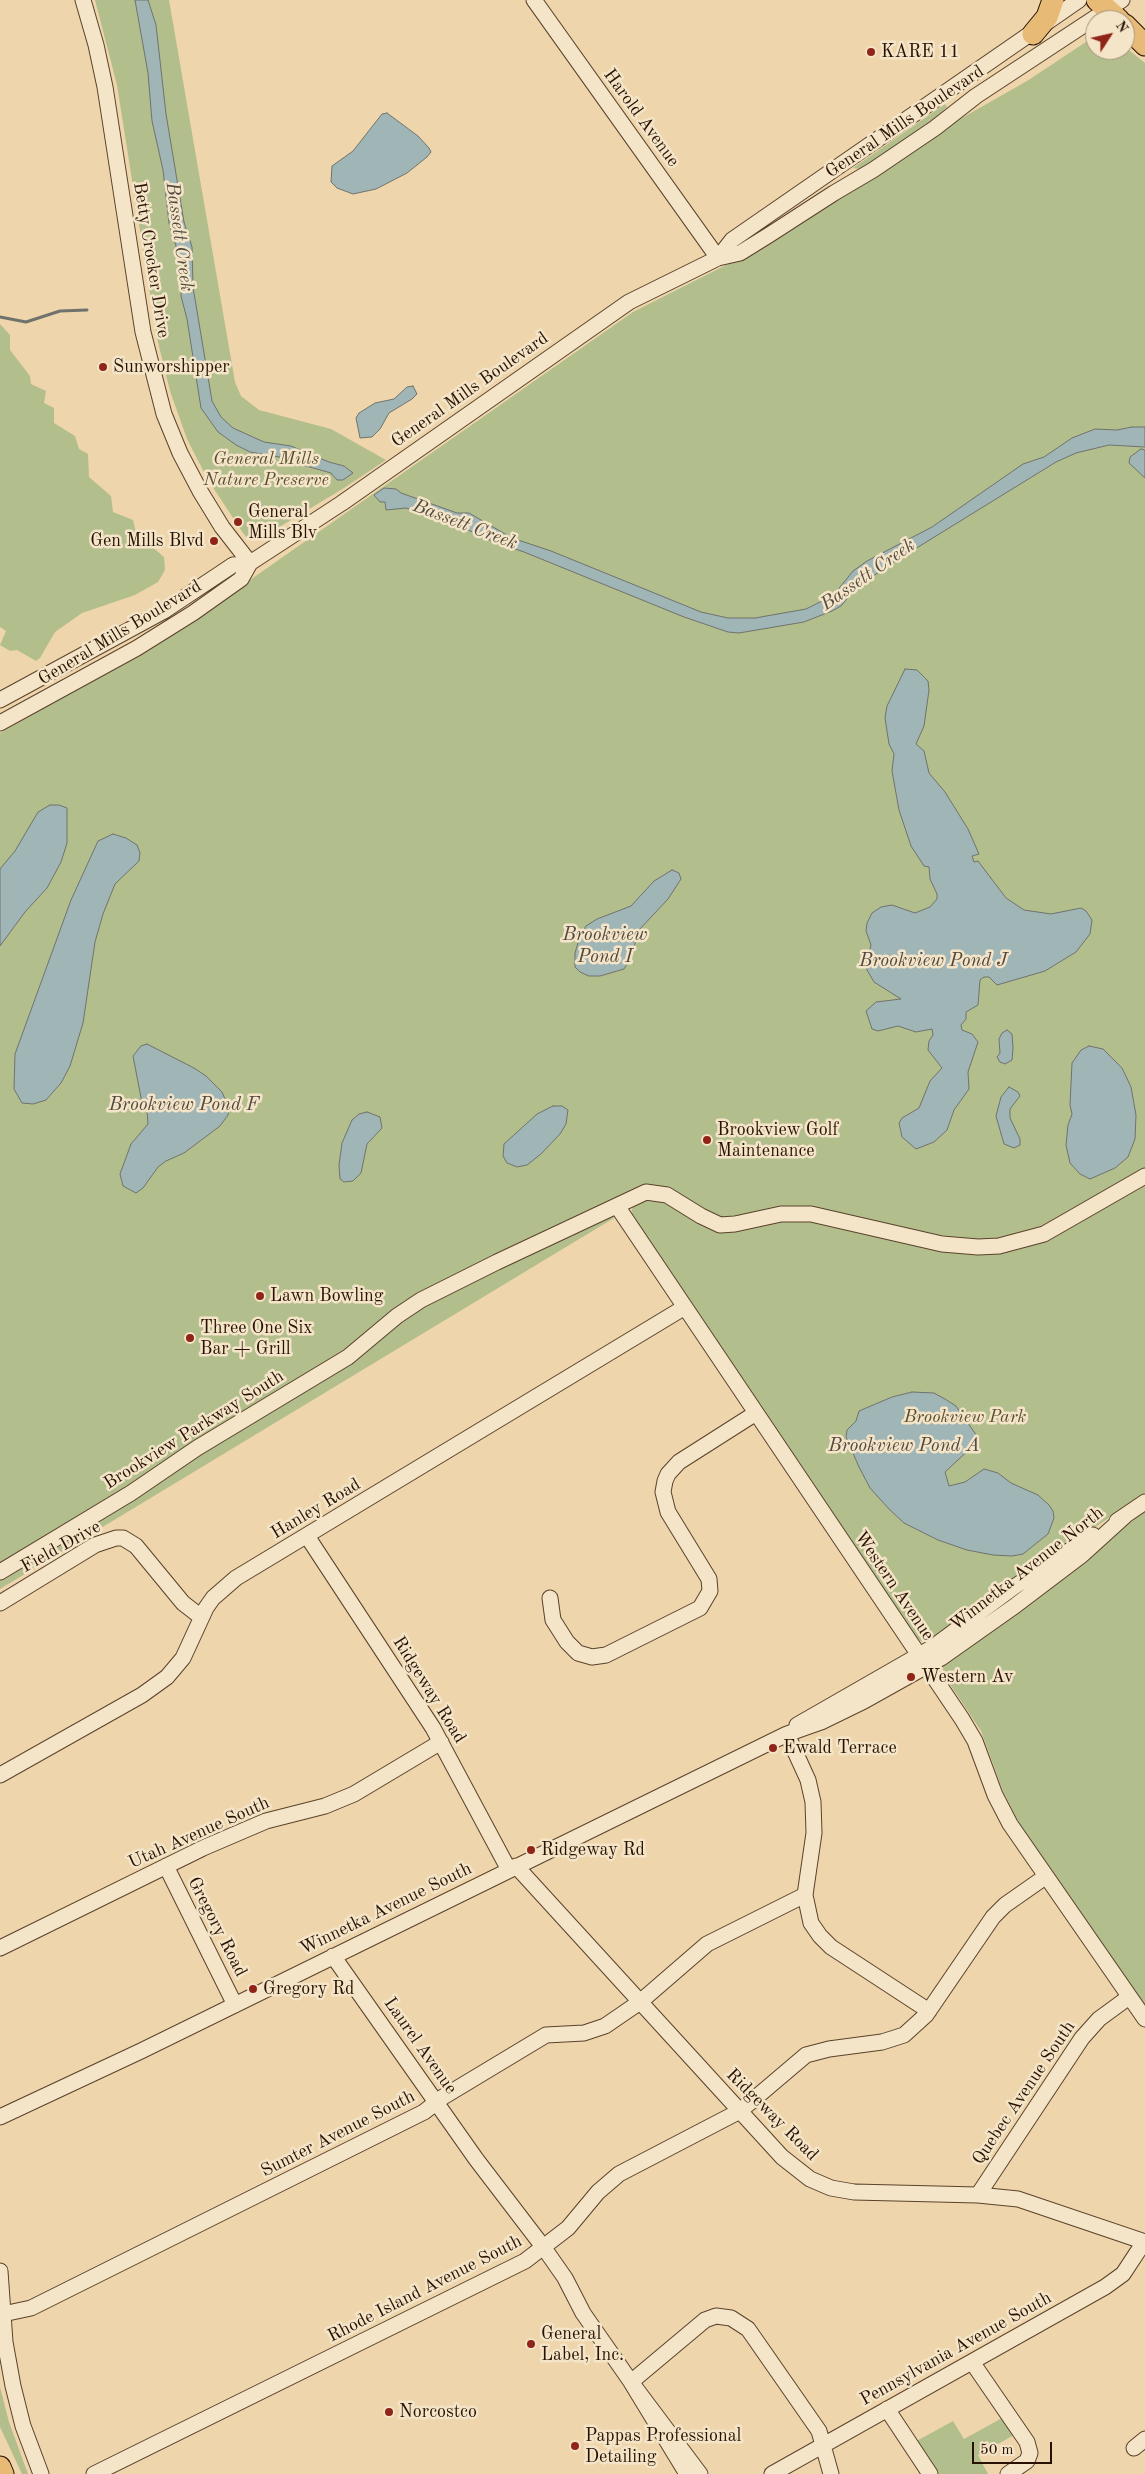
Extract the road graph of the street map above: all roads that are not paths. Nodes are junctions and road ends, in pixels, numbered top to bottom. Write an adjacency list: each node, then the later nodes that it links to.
1 (83, 0): 10 (street, Betty Crocker Drive)
2 (534, 0): 9 (street, Harold Avenue)
3 (1053, 0): 6 (highway)
4 (1079, 0): 6 (street, General Mills Boulevard)
5 (1112, 8): 9 (street, General Mills Boulevard)
6 (1033, 34): 9 (street, General Mills Boulevard)
7 (1135, 35): 8 (highway)
8 (1145, 45)
9 (718, 258): 10 (street, General Mills Boulevard)
10 (250, 563): 11 (street, General Mills Boulevard); 12 (street, General Mills Boulevard)
11 (0, 700)
12 (0, 723)
13 (1145, 1176): 14 (street, Brookview Parkway South)
14 (617, 1206): 15 (street, Western Avenue); 19 (street, Brookview Parkway South)
15 (685, 1307): 16 (street, Western Avenue); 18 (street, Hanley Road)
16 (756, 1413): 20 (street); 23 (street, Western Avenue)
17 (1145, 1502): 23 (street, Winnetka Avenue North)
18 (307, 1536): 22 (street, Hanley Road); 25 (street, Ridgeway Road)
19 (0, 1572)
20 (550, 1598)
21 (0, 1603): 22 (street, Field Drive)
22 (201, 1617): 26 (street, Hanley Road)
23 (922, 1662): 24 (street, Winnetka Avenue South); 29 (street, Western Avenue)
24 (787, 1734): 28 (street, Winnetka Avenue South); 30 (street)
25 (440, 1742): 27 (street, Utah Avenue South); 28 (street, Ridgeway Road)
26 (0, 1774)
27 (166, 1866): 31 (street, Utah Avenue South); 35 (street, Gregory Road)
28 (513, 1868): 32 (street, Winnetka Avenue South); 34 (street, Ridgeway Road)
29 (1045, 1877): 33 (street, Western Avenue); 36 (street, Rhode Island Avenue South)
30 (805, 1895): 34 (street, Sumter Avenue South); 36 (street)
31 (0, 1948)
32 (334, 1956): 35 (street, Winnetka Avenue South); 38 (street, Laurel Avenue)
33 (1129, 1996): 37 (street, Western Avenue); 41 (street, Quebec Avenue South)
34 (640, 2002): 38 (street, Sumter Avenue South); 39 (street, Ridgeway Road)
35 (235, 2005): 40 (street, Winnetka Avenue South)
36 (929, 2011): 39 (street, Rhode Island Avenue South)
37 (1145, 2019)
38 (437, 2103): 43 (street, Laurel Avenue); 45 (street, Sumter Avenue South)
39 (740, 2111): 41 (street, Ridgeway Road); 43 (street, Rhode Island Avenue South)
40 (0, 2117)
41 (978, 2195): 42 (street, Ridgeway Road)
42 (1145, 2242): 46 (street, Pennsylvania Avenue South)
43 (540, 2251): 47 (street, Laurel Avenue); 53 (street, Rhode Island Avenue South)
44 (0, 2271): 45 (street)
45 (2, 2314): 52 (street)
46 (972, 2362): 48 (street, Pennsylvania Avenue South); 59 (street)
47 (631, 2382): 49 (street); 54 (street, Laurel Avenue); 55 (street, Laurel Avenue)
48 (887, 2409): 49 (street, Pennsylvania Avenue South); 58 (street)
49 (823, 2445): 56 (street, Pennsylvania Avenue South); 57 (street)
50 (0, 2467): 51 (highway)
51 (3, 2474)
52 (41, 2474)
53 (94, 2474)
54 (687, 2474)
55 (700, 2474)
56 (772, 2474)
57 (831, 2474)
58 (930, 2474)
59 (1008, 2474)

